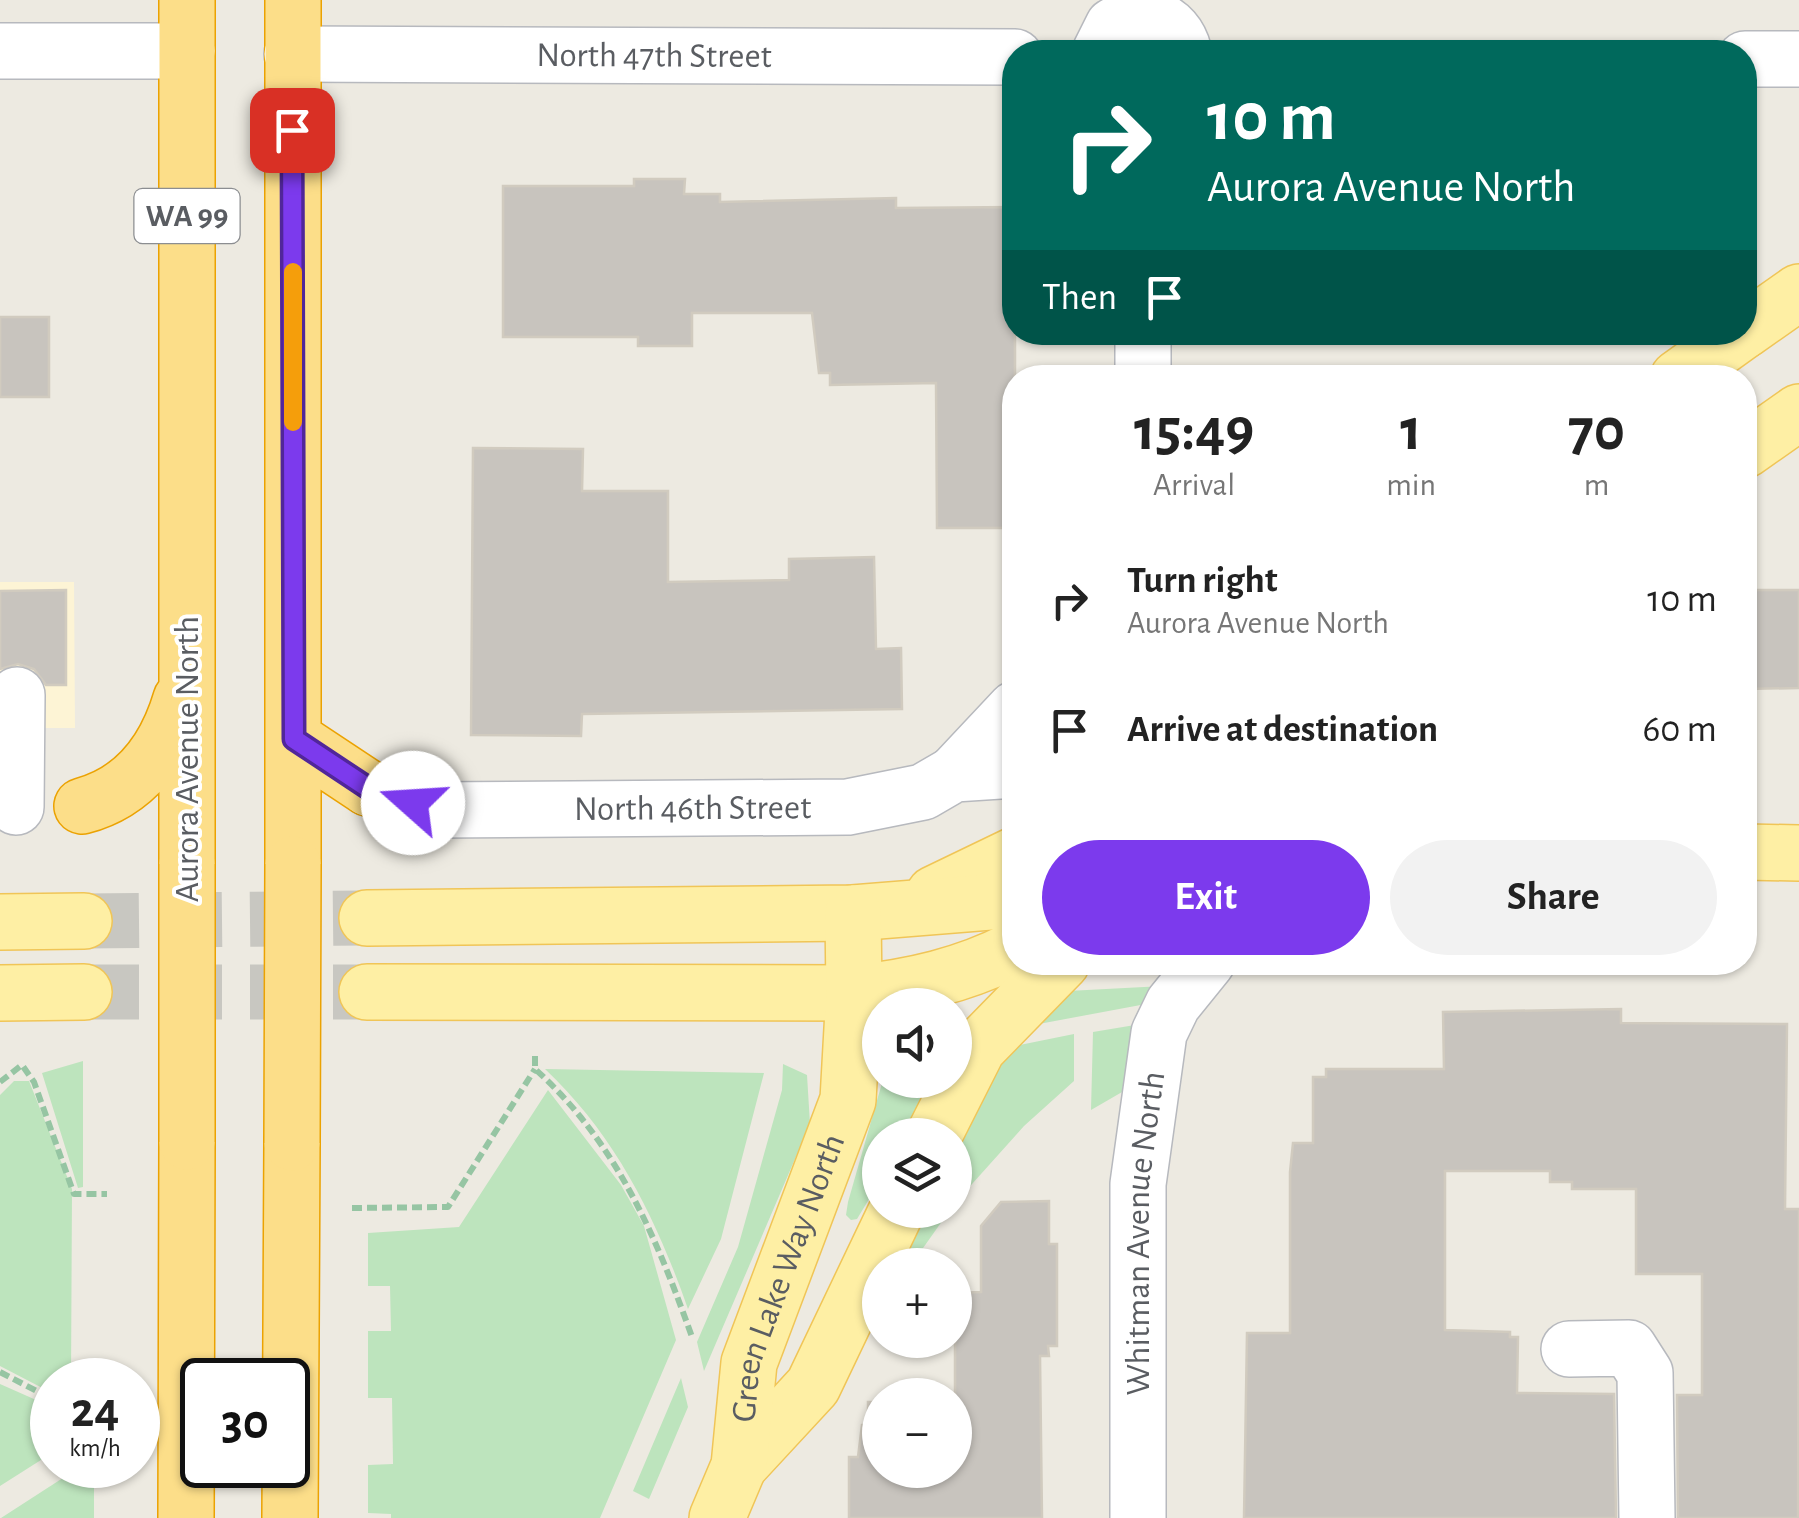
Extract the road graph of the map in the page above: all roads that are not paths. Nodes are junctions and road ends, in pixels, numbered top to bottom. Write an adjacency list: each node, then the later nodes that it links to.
1 (293, 0): 7 (highway)
2 (1144, 8): 4 (street); 5 (street)
3 (187, 26): 6 (street); 17 (highway, Aurora Avenue North / WA 99)
4 (1106, 40)
5 (1180, 40)
6 (0, 51)
7 (292, 54): 8 (street, North 47th Street); 20 (highway)
8 (1002, 56)
9 (1757, 59): 10 (street)
10 (1799, 59)
11 (1799, 292): 12 (main road)
12 (1757, 321)
13 (1724, 345): 14 (main road)
14 (1696, 365)
15 (1799, 412): 16 (main road)
16 (1757, 442)
17 (186, 682): 24 (highway); 45 (highway, Aurora Avenue North / WA 99, bridge)
18 (17, 694): 25 (street)
19 (1002, 723): 22 (street)
20 (294, 739): 23 (highway); 46 (highway, bridge)
21 (1002, 771): 22 (street, North 46th Street)
22 (954, 774): 23 (street, North 46th Street)
23 (368, 788)
24 (82, 806): 25 (street)
25 (8, 807)
26 (1757, 852): 27 (main road)
27 (1799, 853)
28 (1002, 860): 30 (main road)
29 (1002, 901): 30 (main road)
30 (874, 912): 31 (main road); 40 (main road, Green Lake Way North)
31 (367, 918)
32 (84, 921): 33 (main road)
33 (0, 922)
34 (1002, 956): 40 (main road)
35 (1049, 975): 41 (main road)
36 (1196, 975): 48 (street, Whitman Avenue North)
37 (84, 992): 39 (main road)
38 (367, 992): 40 (main road)
39 (0, 993)
40 (854, 993): 44 (main road, Green Lake Way North)
41 (943, 1118)
42 (889, 1228): 44 (main road, Green Lake Way North)
43 (1569, 1349): 49 (street)
44 (740, 1466): 47 (main road, Green Lake Way North)
45 (186, 1518)
46 (290, 1518)
47 (717, 1518)
48 (1138, 1518)
49 (1647, 1518)

